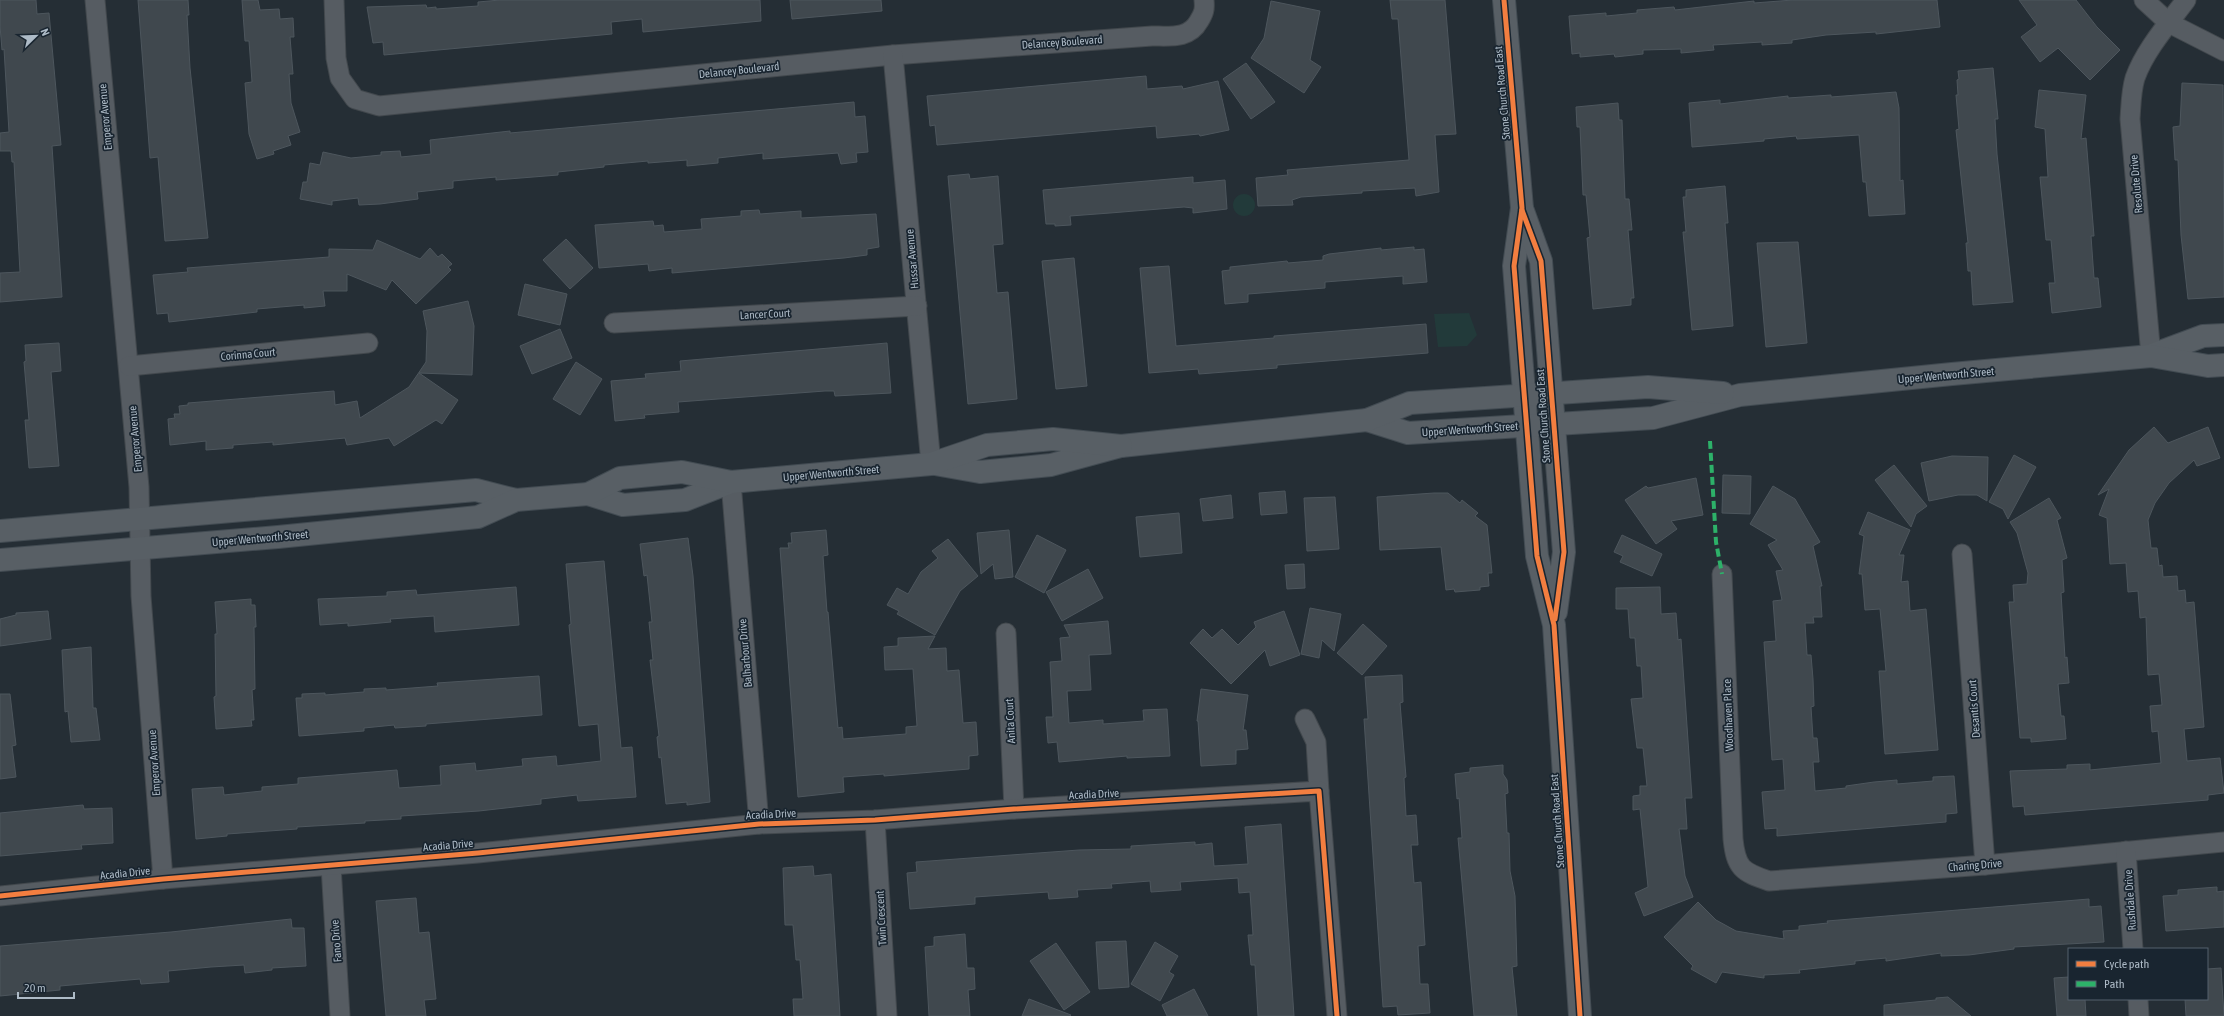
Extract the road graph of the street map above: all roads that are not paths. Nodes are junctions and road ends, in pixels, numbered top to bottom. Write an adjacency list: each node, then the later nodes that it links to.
1 (95, 0): 17 (street, Emperor Avenue)
2 (334, 0): 9 (street, Delancey Boulevard)
3 (1204, 0): 9 (street, Delancey Boulevard)
4 (1504, 0): 10 (main road, Stone Church Road East)
5 (2144, 0): 7 (street)
6 (2186, 0): 7 (street, Resolute Drive)
7 (2169, 23): 8 (street); 15 (street, Resolute Drive)
8 (2224, 51)
9 (894, 55): 11 (street, Hussar Avenue)
10 (1522, 208): 18 (main road, Stone Church Road East); 19 (main road, Stone Church Road East)
11 (917, 306): 12 (street, Lancer Court); 24 (street, Hussar Avenue)
12 (614, 322)
13 (2224, 335): 15 (main road, Upper Wentworth Street)
14 (368, 343): 17 (street, Corinna Court)
15 (2151, 356): 16 (main road, Upper Wentworth Street); 20 (main road, Upper Wentworth Street)
16 (2224, 365)
17 (129, 366): 27 (street, Emperor Avenue)
18 (1551, 393): 19 (main road, Upper Wentworth Street); 20 (main road, Upper Wentworth Street); 22 (main road, Stone Church Road East)
19 (1524, 395): 21 (main road, Upper Wentworth Street); 23 (main road, Stone Church Road East)
20 (1740, 395): 22 (main road, Upper Wentworth Street)
21 (1367, 420): 23 (main road, Upper Wentworth Street); 24 (main road, Upper Wentworth Street)
22 (1554, 424): 23 (main road, Upper Wentworth Street); 33 (main road, Stone Church Road East)
23 (1527, 425): 33 (main road, Stone Church Road East)
24 (931, 464): 25 (main road, Upper Wentworth Street)
25 (731, 482): 26 (main road, Upper Wentworth Street); 39 (street, Balharbour Drive)
26 (516, 500): 27 (main road, Upper Wentworth Street); 29 (main road, Upper Wentworth Street)
27 (140, 518): 28 (main road, Upper Wentworth Street); 29 (street, Emperor Avenue)
28 (0, 531)
29 (141, 548): 31 (main road, Upper Wentworth Street); 45 (street, Emperor Avenue)
30 (1962, 554): 43 (street, Desantis Court)
31 (0, 560)
32 (1722, 574): 42 (street, Woodhaven Place)
33 (1554, 625): 52 (main road, Stone Church Road East)
34 (1006, 633): 37 (street, Anita Court)
35 (1305, 719): 36 (street)
36 (1319, 791): 37 (street, Acadia Drive); 51 (street)
37 (1014, 809): 38 (street, Acadia Drive)
38 (875, 820): 39 (street, Acadia Drive); 50 (street, Twin Crescent)
39 (759, 824): 44 (street, Acadia Drive)
40 (2224, 842): 41 (street, Charing Drive)
41 (2126, 851): 43 (street, Charing Drive); 47 (street, Rushdale Drive)
42 (1735, 856): 43 (street, Charing Drive)
43 (1985, 865)
44 (331, 866): 45 (street, Acadia Drive); 49 (street, Fano Drive)
45 (163, 879): 46 (street, Acadia Drive)
46 (0, 896)
47 (2134, 948)
48 (2138, 1000): 53 (street)
49 (340, 1016)
50 (887, 1016)
51 (1337, 1016)
52 (1580, 1016)
53 (2139, 1016)

